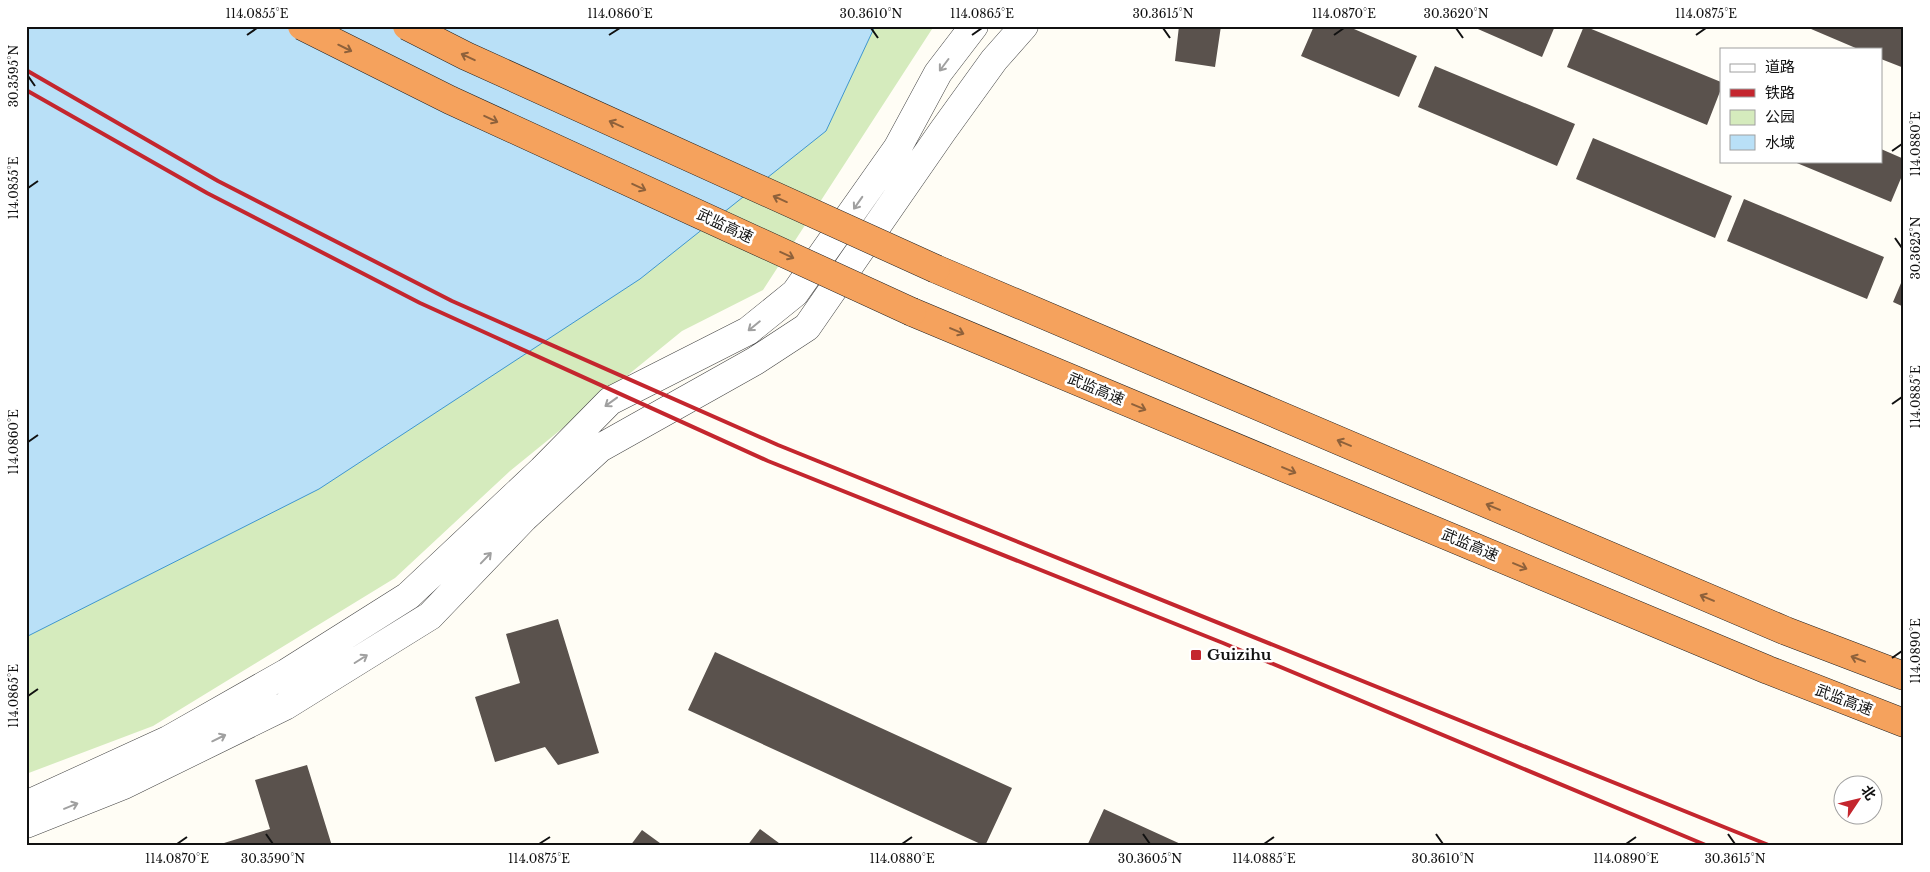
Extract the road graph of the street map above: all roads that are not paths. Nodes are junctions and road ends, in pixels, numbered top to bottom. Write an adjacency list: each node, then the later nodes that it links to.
1 (302, 26): 6 (highway, 武监高速, one-way to 6, bridge)
2 (407, 26): 5 (highway, one-way to 2, bridge)
3 (974, 26): 7 (street, one-way to 7)
4 (1024, 26): 8 (street, one-way to 4)
5 (1904, 676)
6 (1904, 722)
7 (26, 805)
8 (26, 824)

